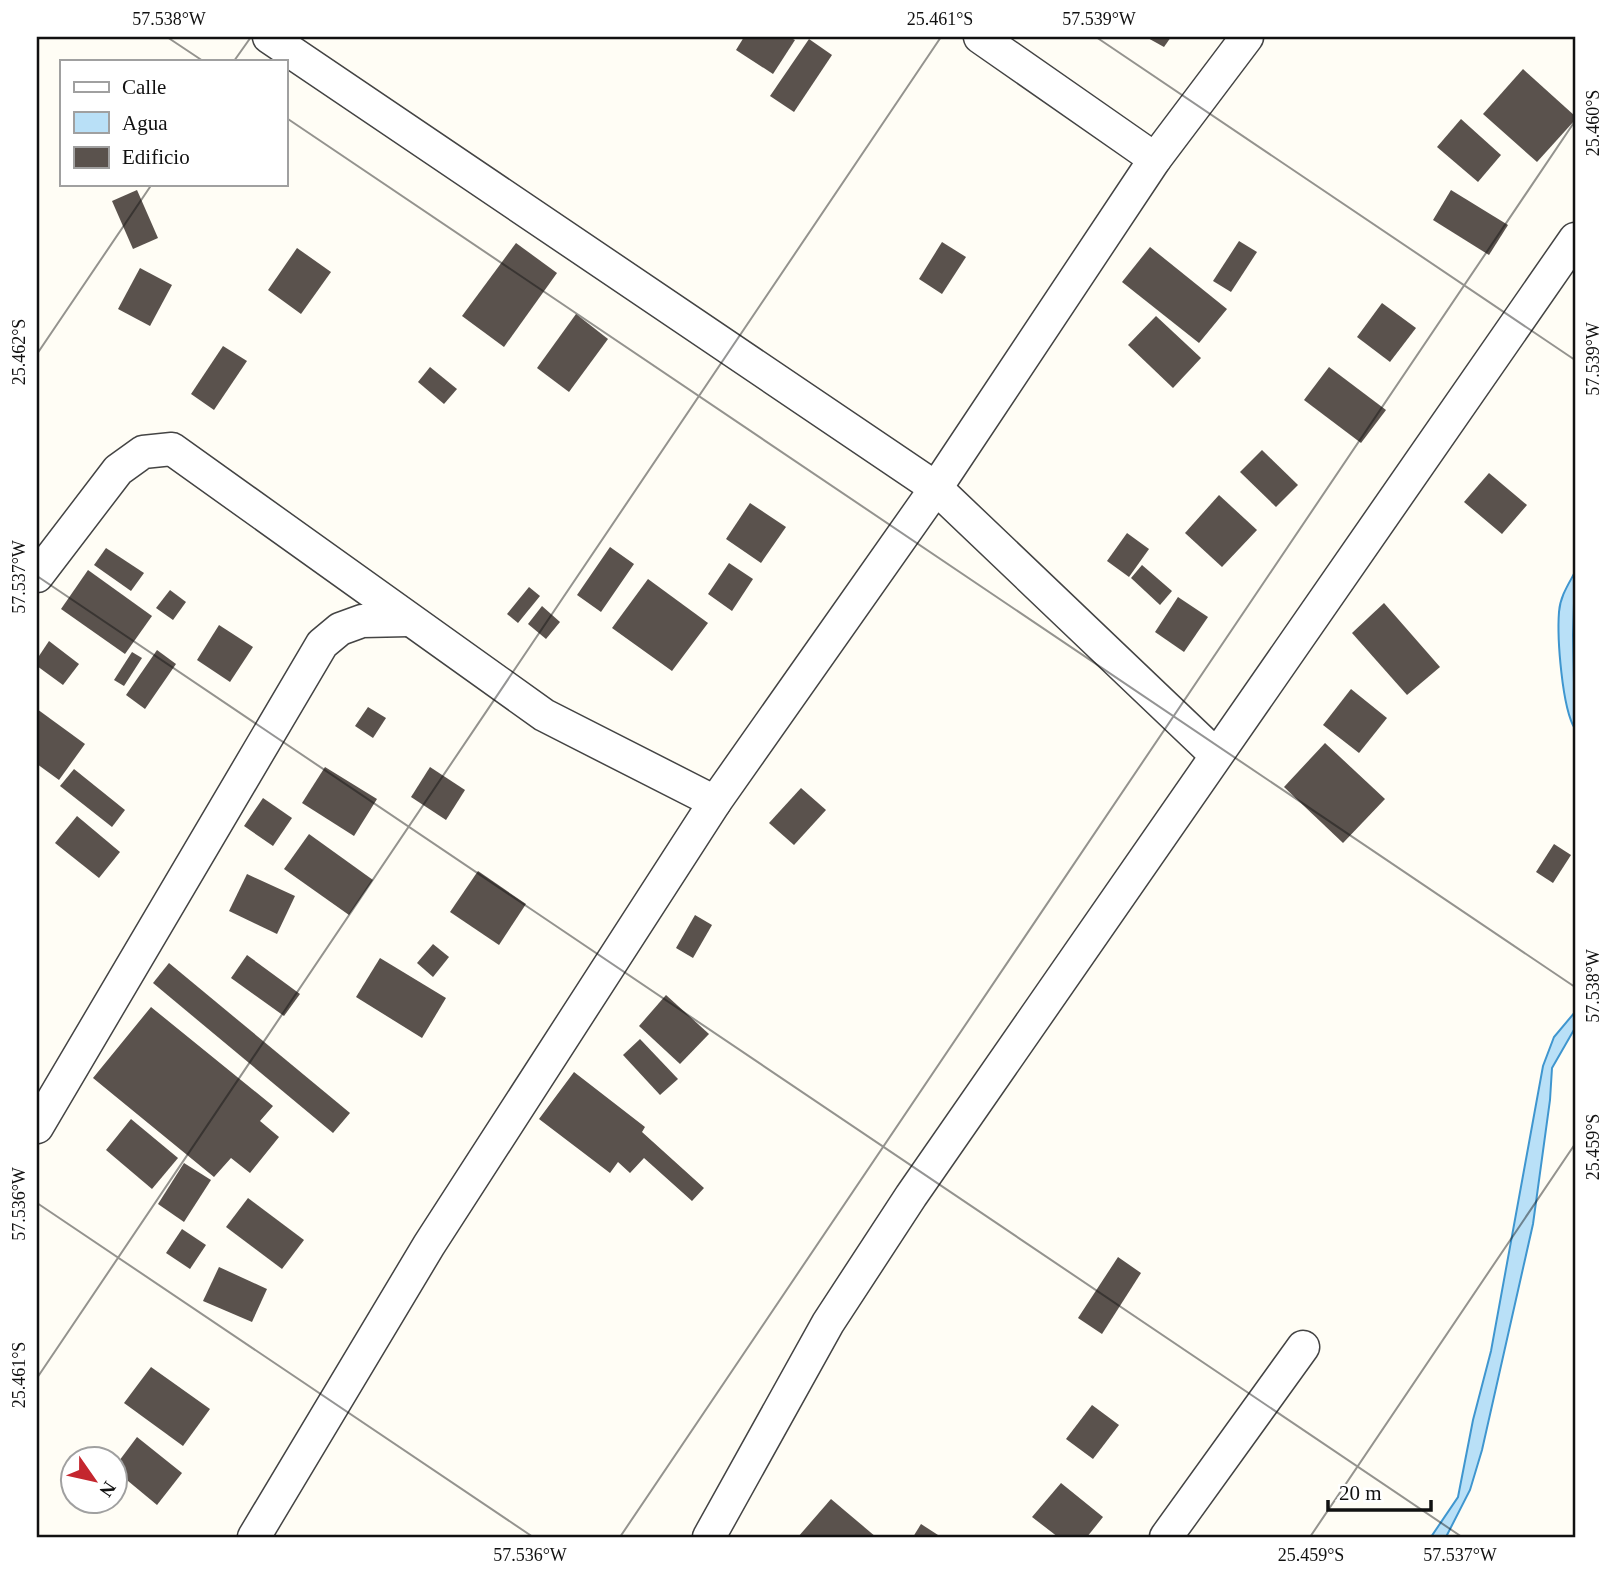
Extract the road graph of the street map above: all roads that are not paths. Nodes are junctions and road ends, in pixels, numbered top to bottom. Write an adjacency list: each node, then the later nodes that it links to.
1 (269, 37): 6 (street)
2 (979, 37): 4 (street)
3 (1247, 37): 4 (street)
4 (1155, 159): 6 (street)
5 (1575, 239): 9 (street)
6 (936, 488): 9 (street); 10 (street)
7 (37, 576): 8 (street)
8 (409, 620): 10 (street); 11 (street)
9 (1216, 755): 14 (street)
10 (715, 802): 13 (street)
11 (37, 1127)
12 (1303, 1347): 15 (street)
13 (254, 1537)
14 (709, 1537)
15 (1166, 1537)

